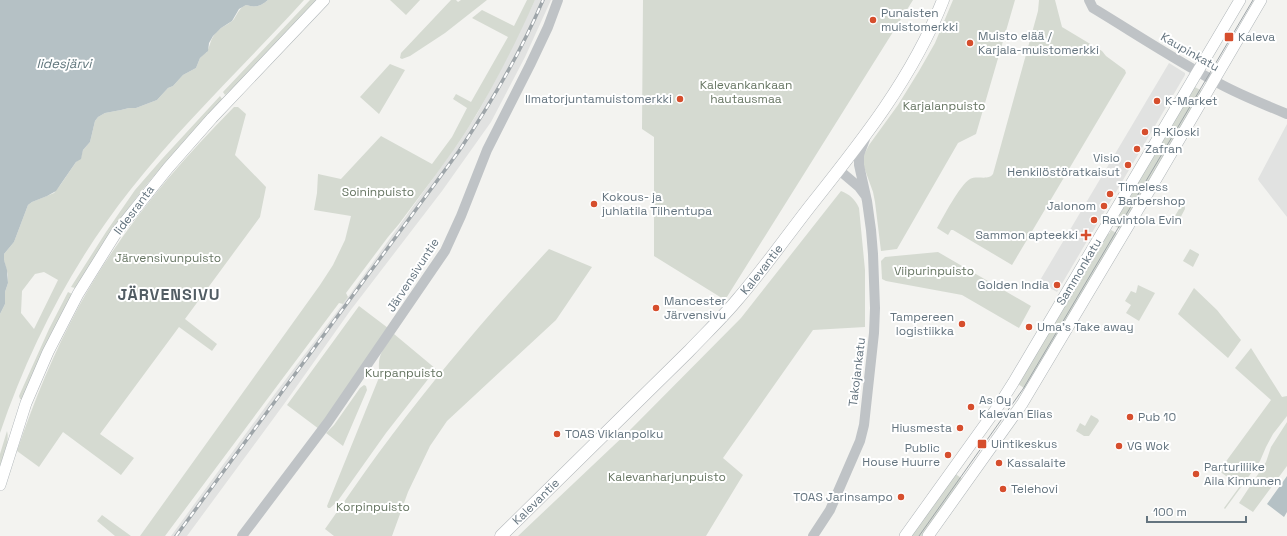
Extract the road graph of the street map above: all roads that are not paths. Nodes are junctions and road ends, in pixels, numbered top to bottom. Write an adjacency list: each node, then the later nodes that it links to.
1 (324, 0): 13 (main road, Iidesranta)
2 (558, 0): 14 (street, Järvensivuntie)
3 (943, 0): 10 (main road, Kalevantie)
4 (1089, 0): 7 (street, Kaupinkatu)
5 (1240, 0): 7 (main road, Sammonkatu)
6 (1261, 0): 8 (main road, Sammonkatu)
7 (1198, 72): 8 (street, Kaupinkatu); 17 (main road, Sammonkatu)
8 (1214, 81): 9 (street, Kaupinkatu); 18 (main road, Sammonkatu)
9 (1287, 114)
10 (873, 125): 11 (main road, Kalevantie); 12 (street, Takojankatu)
11 (839, 170): 12 (street, Takojankatu); 15 (main road, Kalevantie)
12 (867, 201): 16 (street, Takojankatu)
13 (0, 484)
14 (242, 536)
15 (501, 536)
16 (813, 536)
17 (905, 536)
18 (928, 536)

